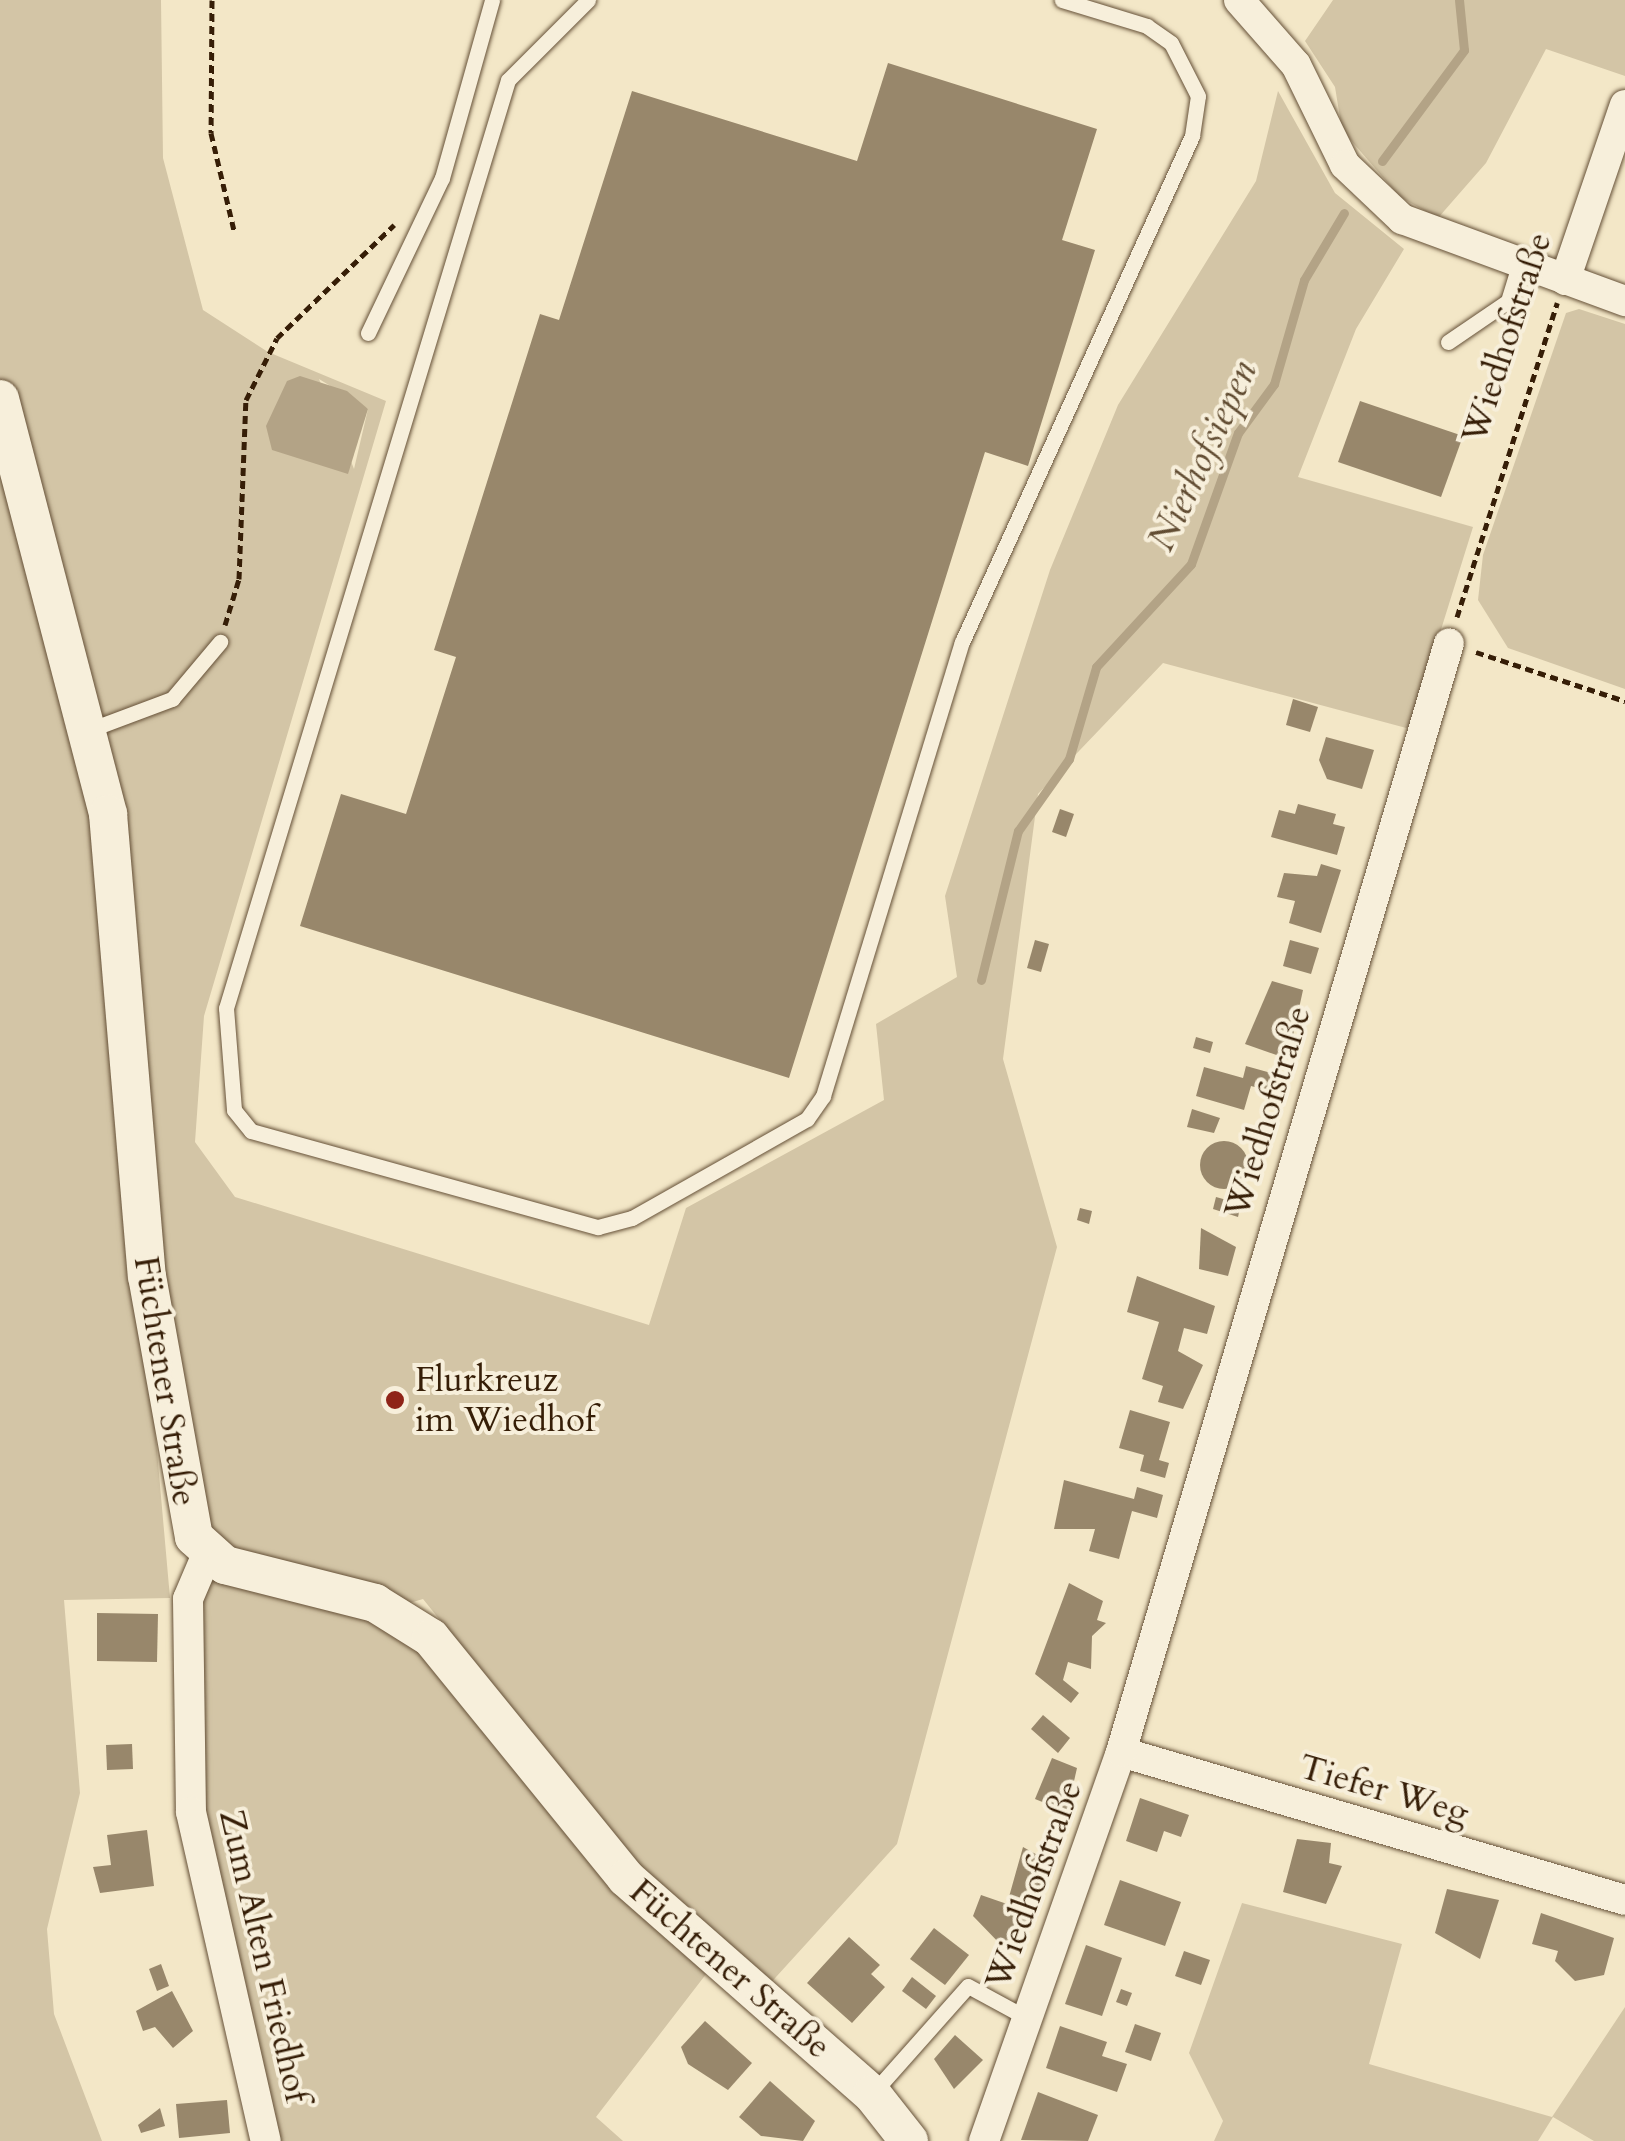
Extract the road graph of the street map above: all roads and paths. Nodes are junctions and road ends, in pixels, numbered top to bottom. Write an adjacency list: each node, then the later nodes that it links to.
1 (212, 0): 8 (path)
2 (492, 0): 12 (lane)
3 (588, 0): 4 (lane)
4 (1062, 0)
5 (1239, 0): 9 (street)
6 (1625, 105): 10 (street, Wiedhofstraße)
7 (401, 218): 15 (path)
8 (234, 230)
9 (1520, 266): 10 (street); 13 (lane)
10 (1565, 280): 11 (street); 16 (path, Wiedhofstraße)
11 (1625, 301)
12 (368, 333)
13 (1448, 342)
14 (0, 399): 18 (street, Füchtener Straße)
15 (220, 642): 18 (lane)
16 (1448, 642): 17 (path); 20 (street, Wiedhofstraße)
17 (1625, 701)
18 (89, 730): 19 (street, Füchtener Straße)
19 (208, 1552): 23 (street, Füchtener Straße); 24 (street, Zum Alten Friedhof)
20 (1121, 1752): 21 (street, Tiefer Weg); 22 (street, Wiedhofstraße)
21 (1625, 1900)
22 (1027, 2018): 23 (lane); 26 (street, Wiedhofstraße)
23 (872, 2094): 25 (street, Füchtener Straße)
24 (266, 2141)
25 (909, 2141)
26 (984, 2141)

